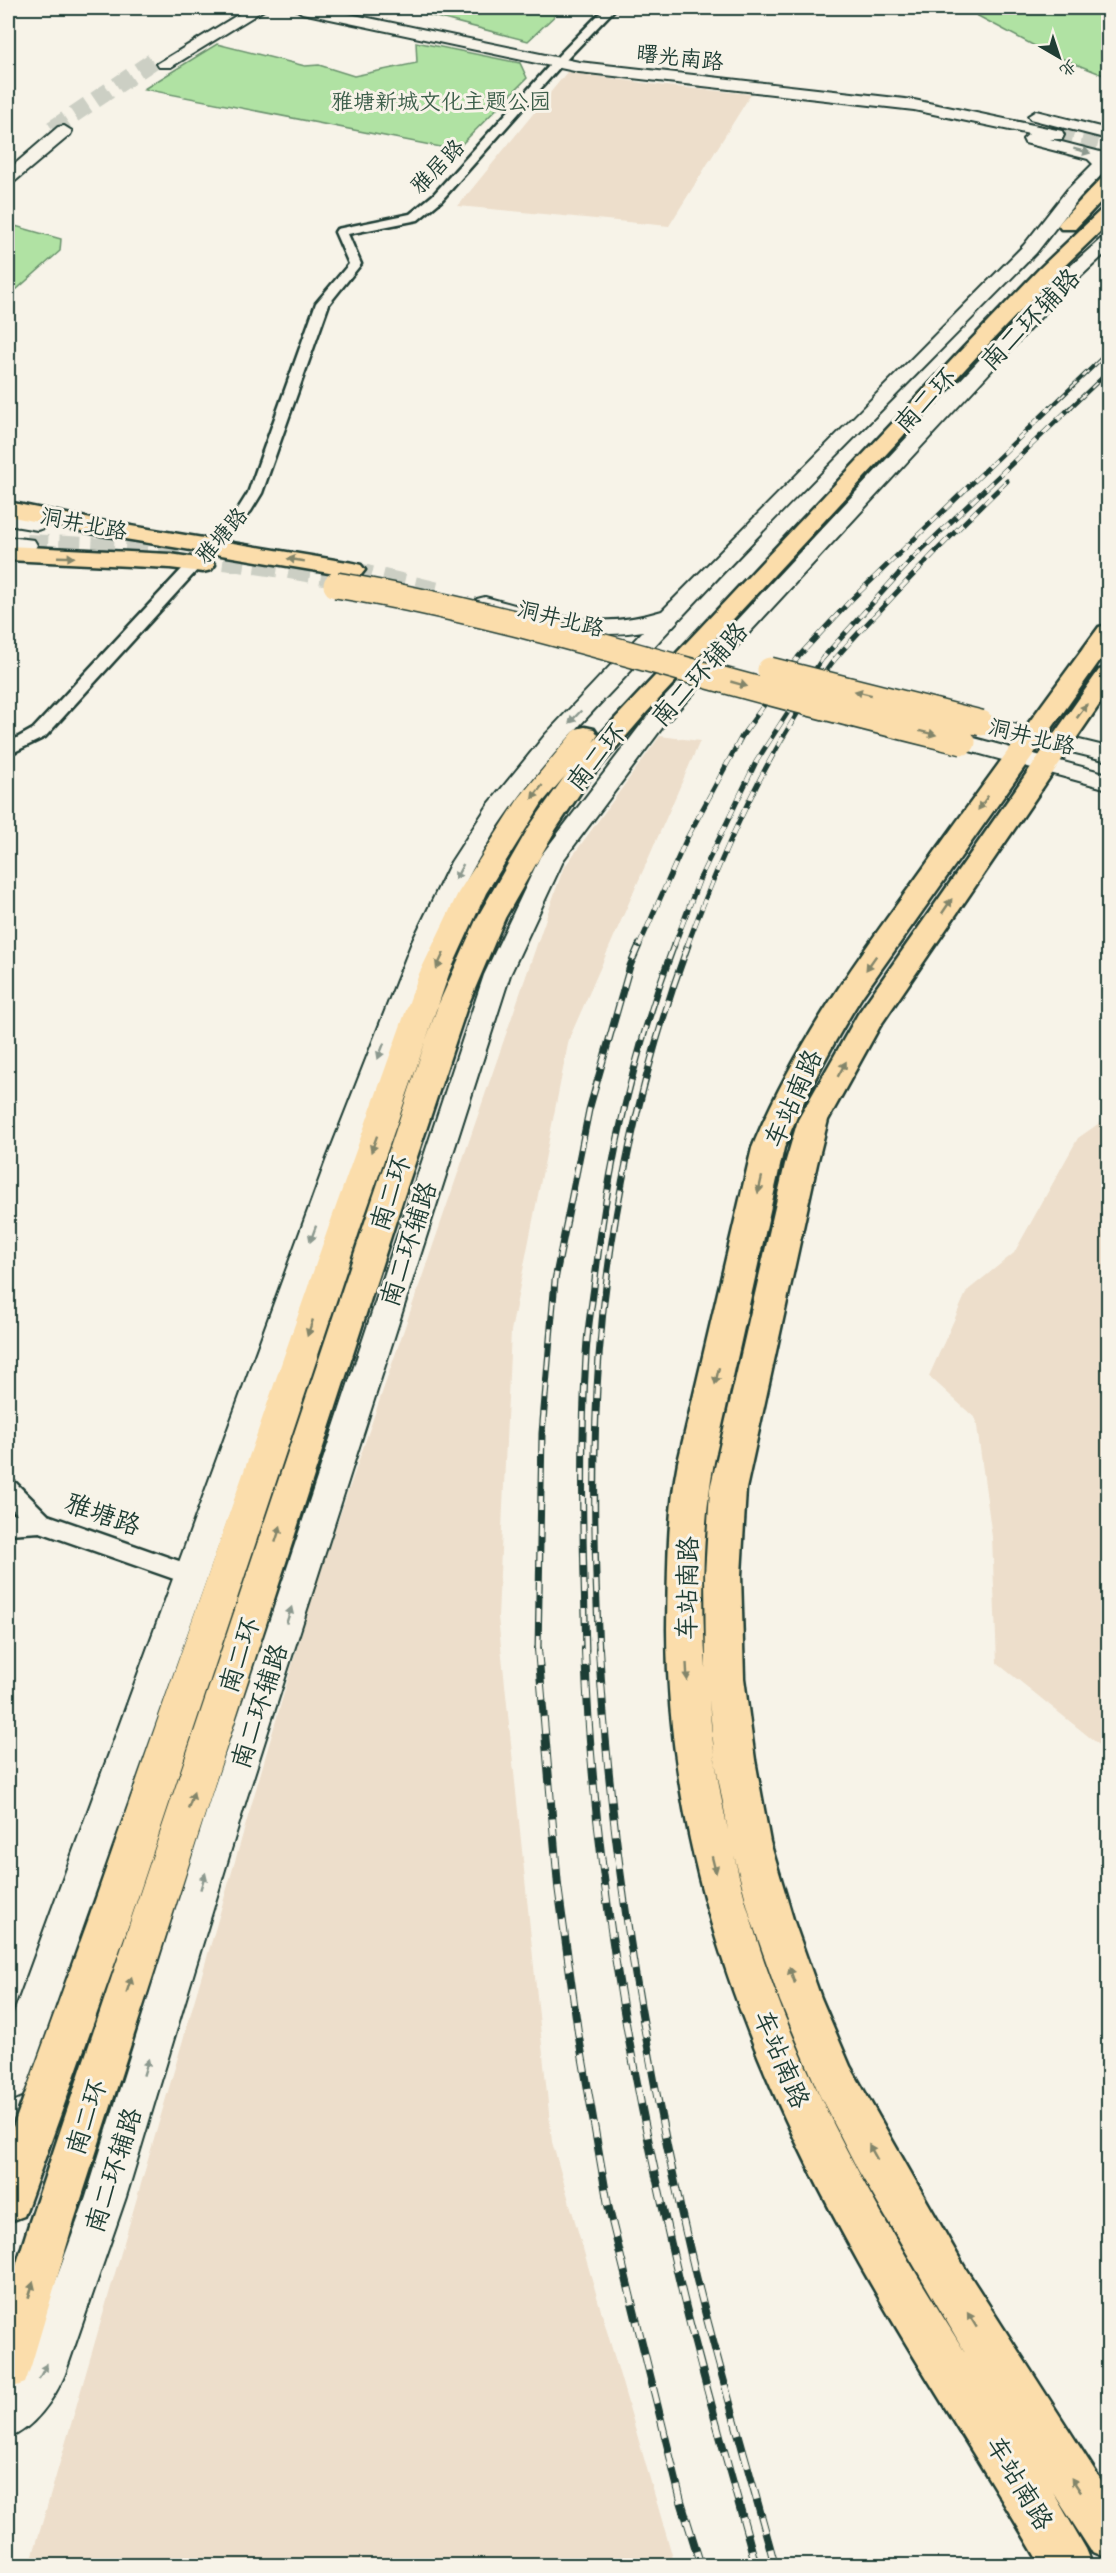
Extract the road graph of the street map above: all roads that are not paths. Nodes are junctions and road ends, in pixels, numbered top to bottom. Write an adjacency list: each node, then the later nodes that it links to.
1 (240, 8): 2 (main road)
2 (259, 8)
3 (302, 8): 6 (main road, 曙光南路)
4 (335, 8): 6 (main road, 曙光南路)
5 (611, 8): 6 (street, 雅居路)
6 (560, 61): 8 (main road, 曙光南路); 16 (street, 雅居路)
7 (837, 80): 8 (main road)
8 (738, 82): 10 (main road, 曙光南路); 13 (main road, one-way to 13)
9 (865, 83): 11 (main road)
10 (1059, 132)
11 (1108, 134)
12 (8, 165): 14 (main road)
13 (1106, 169): 24 (main road, 南二环辅路); 41 (main road, 南二环, one-way to 41)
14 (8, 178)
15 (1108, 213): 42 (main road, 南二环, one-way to 15)
16 (341, 232): 22 (street, 雅塘路)
17 (1108, 242): 43 (main road, 南二环辅路, one-way to 17)
18 (8, 509): 22 (main road, 洞井北路)
19 (8, 519): 20 (main road)
20 (37, 524)
21 (14, 547): 22 (main road, 洞井北路, one-way to 22)
22 (203, 555): 23 (main road, 洞井北路); 31 (street, 雅塘路)
23 (345, 577): 28 (main road, 洞井北路, one-way to 23, bridge); 29 (main road, 洞井北路, one-way to 29, bridge)
24 (669, 616): 27 (main road, 南二环辅路); 27 (main road)
25 (1108, 632): 30 (main road, 车站南路)
26 (1108, 675): 32 (main road, 车站南路, one-way to 26)
27 (608, 683): 39 (main road, 南二环辅路, one-way to 39)
28 (981, 723): 30 (main road, 洞井北路)
29 (963, 742): 30 (main road, 洞井北路)
30 (1023, 746): 32 (main road, 洞井北路); 35 (main road, 车站南路, one-way to 35)
31 (8, 750)
32 (1052, 752): 33 (main road, 洞井北路); 34 (main road, 洞井北路); 35 (main road, 车站南路, one-way to 32)
33 (1108, 754)
34 (1108, 782)
35 (798, 1115): 44 (main road, 车站南路, one-way to 35); 45 (main road, 车站南路, one-way to 45)
36 (8, 1490): 37 (street, 雅塘路)
37 (40, 1522): 38 (street); 39 (street, 雅塘路)
38 (8, 1524)
39 (191, 1575): 40 (main road, 南二环辅路)
40 (8, 2082)
41 (8, 2200)
42 (8, 2366)
43 (8, 2417)
44 (1108, 2534)
45 (1069, 2565)

